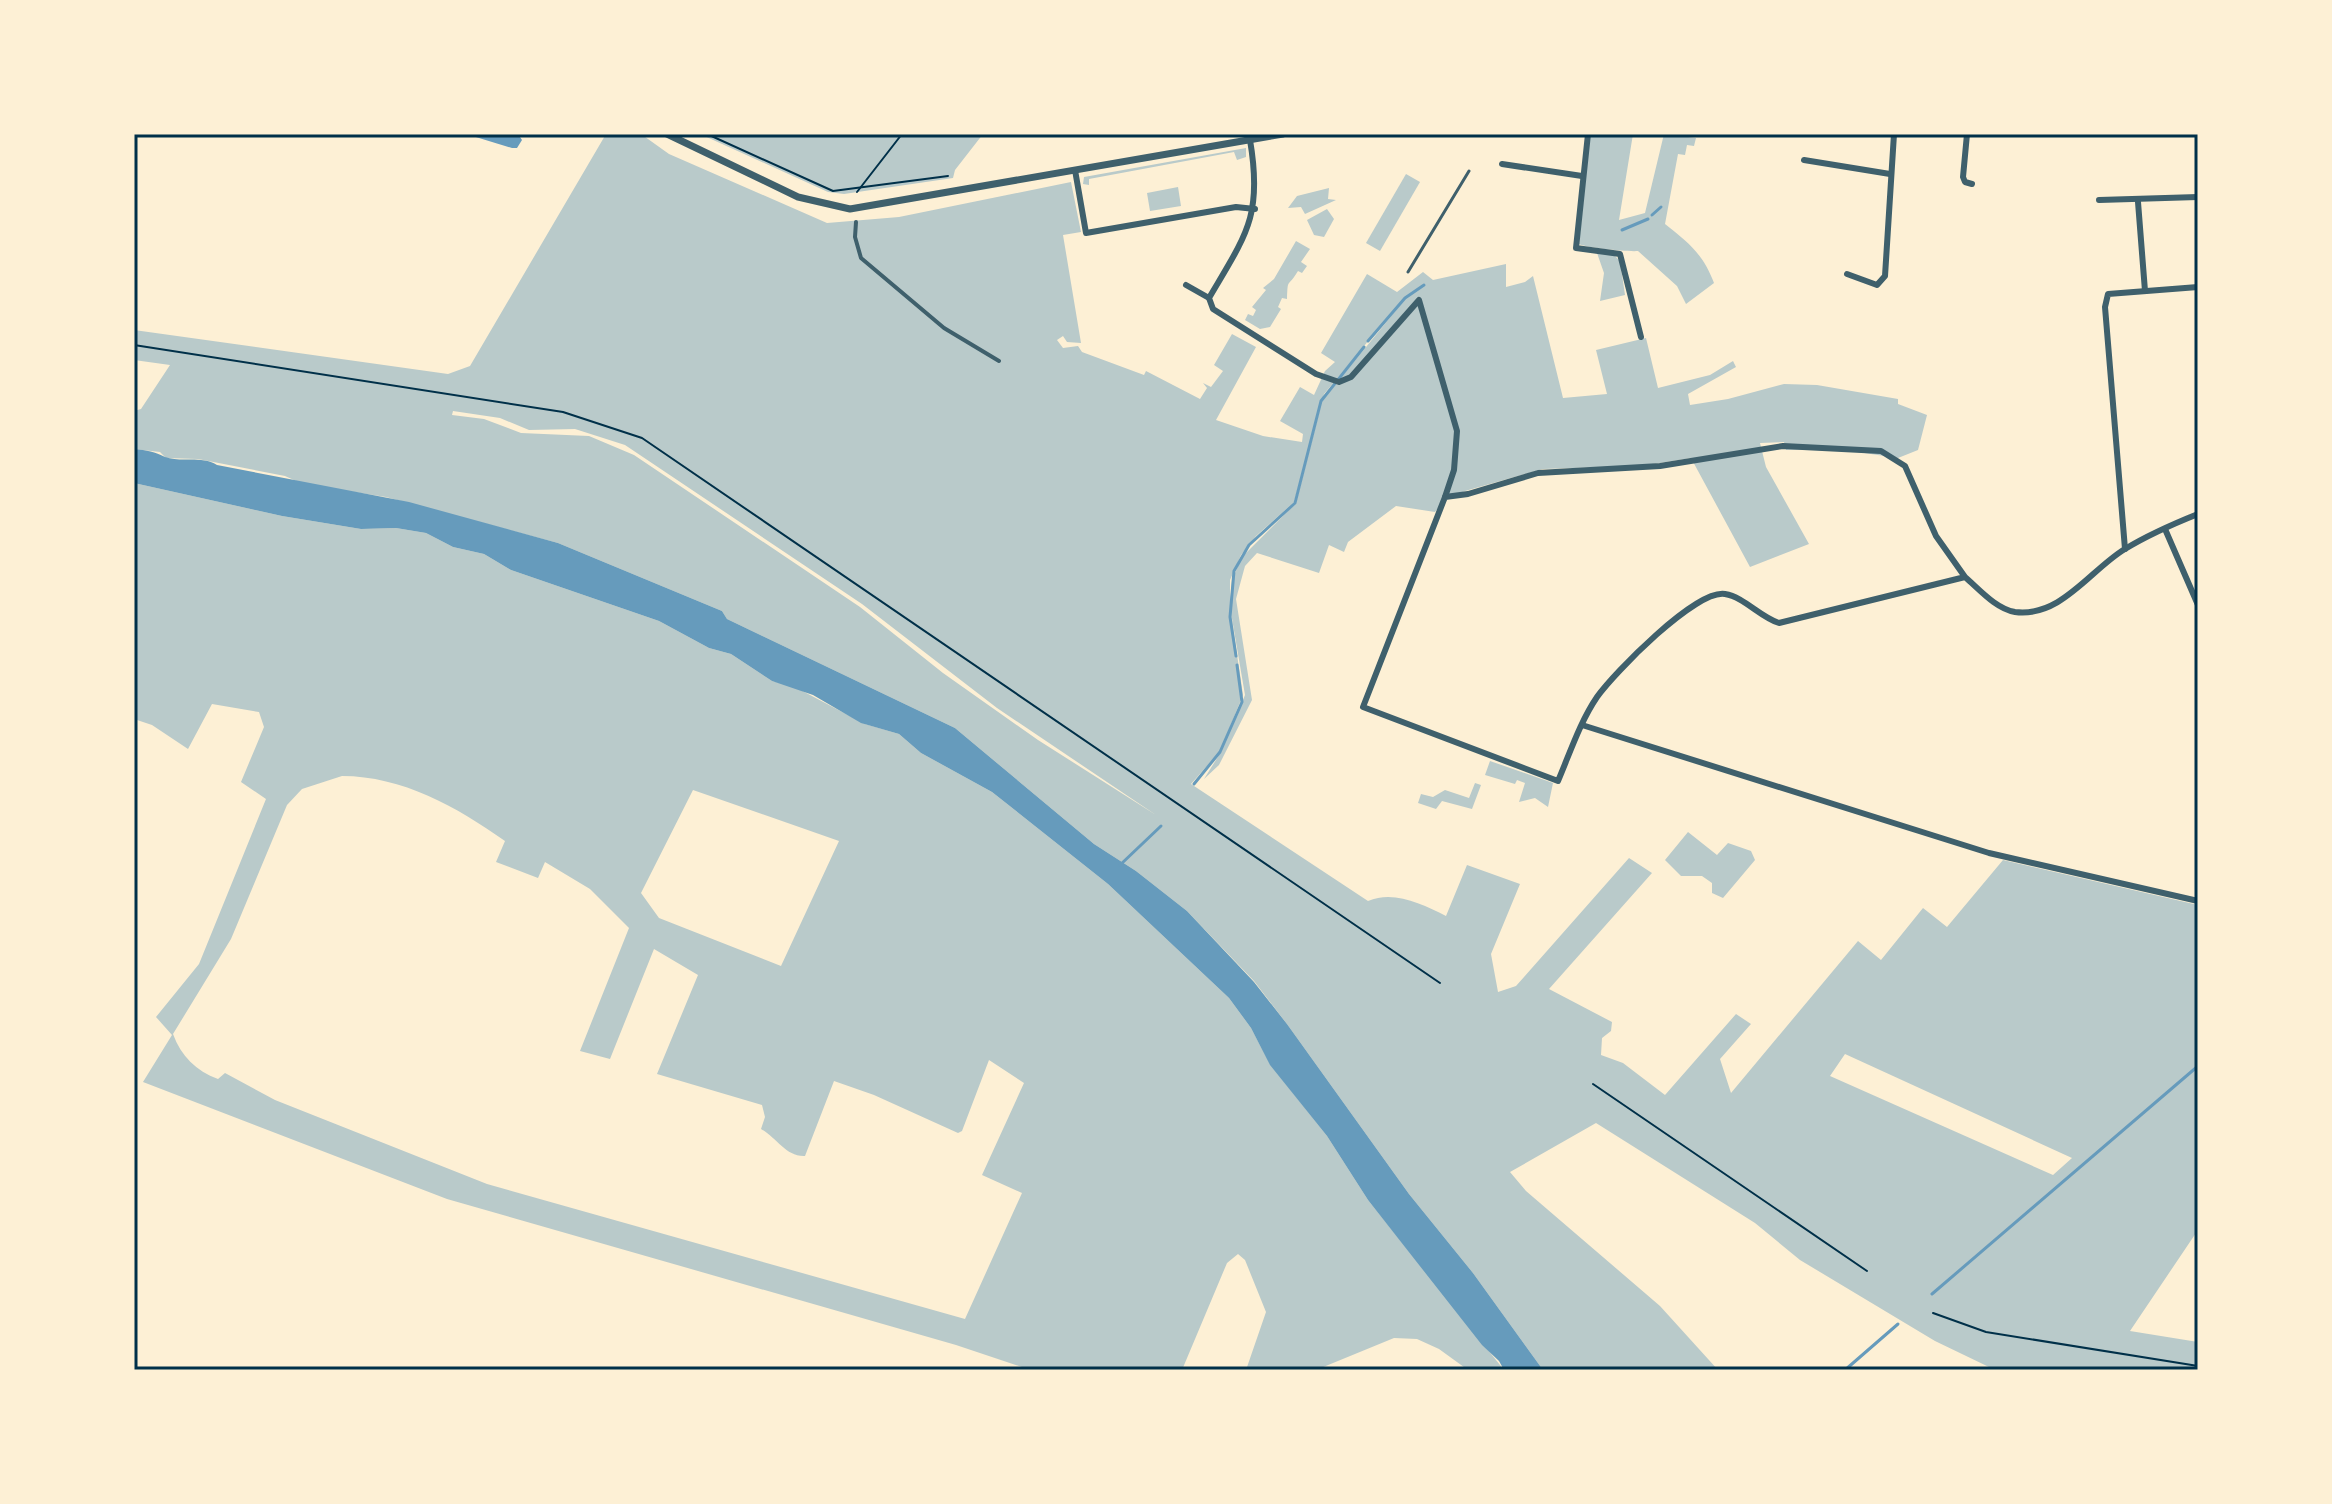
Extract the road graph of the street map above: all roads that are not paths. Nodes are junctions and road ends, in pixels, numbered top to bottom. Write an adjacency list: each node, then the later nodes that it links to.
1 (667, 134): 9 (street)
2 (1283, 134): 6 (street)
3 (1588, 134): 12 (street)
4 (1894, 134): 11 (street)
5 (1967, 134): 13 (street)
6 (1250, 140): 9 (street); 17 (street)
7 (1804, 160): 11 (street)
8 (1502, 164): 12 (street)
9 (1075, 170): 17 (street)
10 (1469, 171): 19 (lane)
11 (1890, 174): 20 (street)
12 (1582, 176): 25 (street)
13 (1972, 184)
14 (2198, 197): 16 (street)
15 (2099, 200): 16 (street)
16 (2138, 202): 23 (street)
17 (1255, 209): 24 (street)
18 (856, 222): 26 (street)
19 (1408, 272)
20 (1847, 274)
21 (1186, 285): 24 (street)
22 (2198, 287): 23 (street)
23 (2145, 291): 30 (street)
24 (1209, 298): 27 (street)
25 (1641, 337)
26 (999, 361)
27 (1445, 497): 31 (street); 33 (street)
28 (2198, 514): 29 (street)
29 (2165, 529): 30 (street); 32 (street)
30 (2125, 549): 31 (street)
31 (1965, 577): 33 (street)
32 (2198, 605)
33 (1582, 725): 34 (street)
34 (2198, 901)

